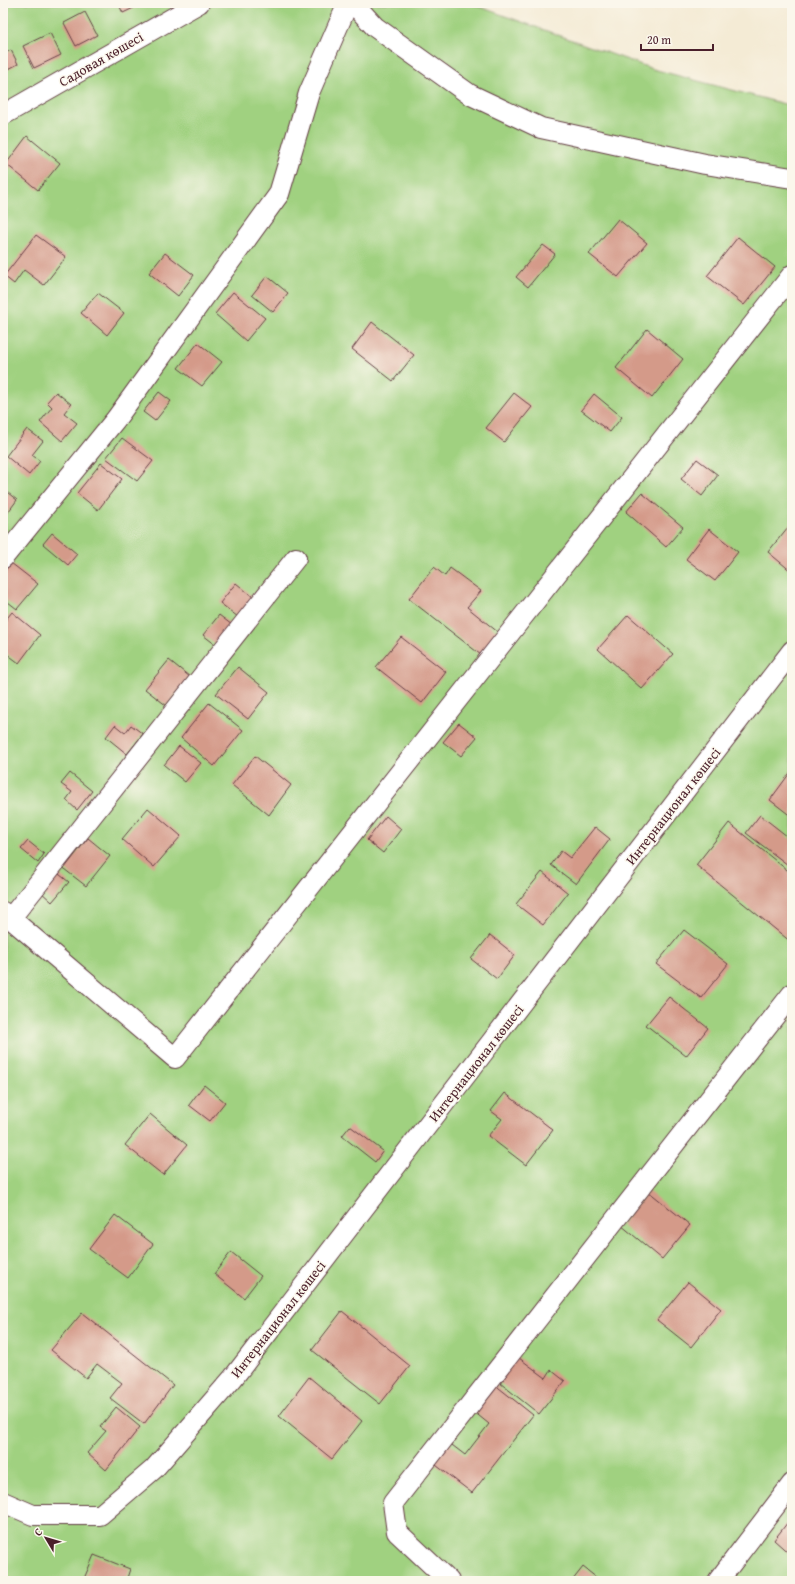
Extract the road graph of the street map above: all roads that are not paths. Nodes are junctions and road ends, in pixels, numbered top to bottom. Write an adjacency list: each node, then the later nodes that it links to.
1 (199, 3): 4 (street, Садовая көшесі)
2 (348, 3): 7 (street)
3 (353, 3): 5 (street)
4 (3, 114)
5 (792, 178)
6 (792, 275): 10 (street)
7 (3, 558)
8 (296, 558): 10 (street)
9 (792, 651): 13 (street, Интернационал көшесі)
10 (7, 916)
11 (792, 994): 14 (street)
12 (792, 1484): 15 (street)
13 (3, 1502)
14 (449, 1581)
15 (718, 1581)

